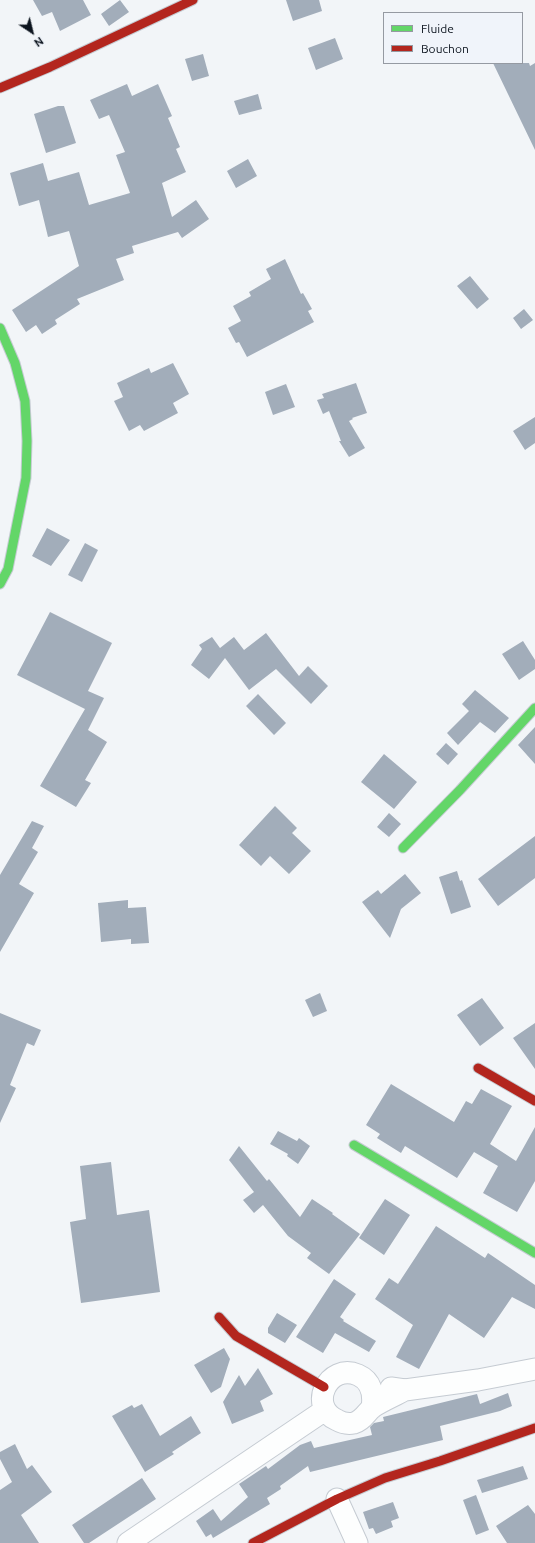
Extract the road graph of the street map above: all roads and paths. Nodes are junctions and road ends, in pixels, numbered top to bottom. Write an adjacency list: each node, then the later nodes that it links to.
1 (193, 0): 2 (street)
2 (0, 88)
3 (0, 328): 4 (street)
4 (0, 584)
5 (535, 708): 6 (street)
6 (403, 848)
7 (478, 1068): 8 (street)
8 (535, 1101)
9 (354, 1145): 10 (street)
10 (535, 1253)
11 (219, 1317): 14 (street)
12 (535, 1369): 15 (street)
13 (371, 1386): 14 (street); 15 (street); 16 (street)
14 (324, 1387): 17 (street)
15 (405, 1390): 16 (street)
16 (372, 1408): 17 (street)
17 (325, 1410): 20 (street)
18 (535, 1428): 19 (street)
19 (337, 1499): 21 (street); 22 (street)
20 (128, 1543)
21 (253, 1543)
22 (357, 1543)

